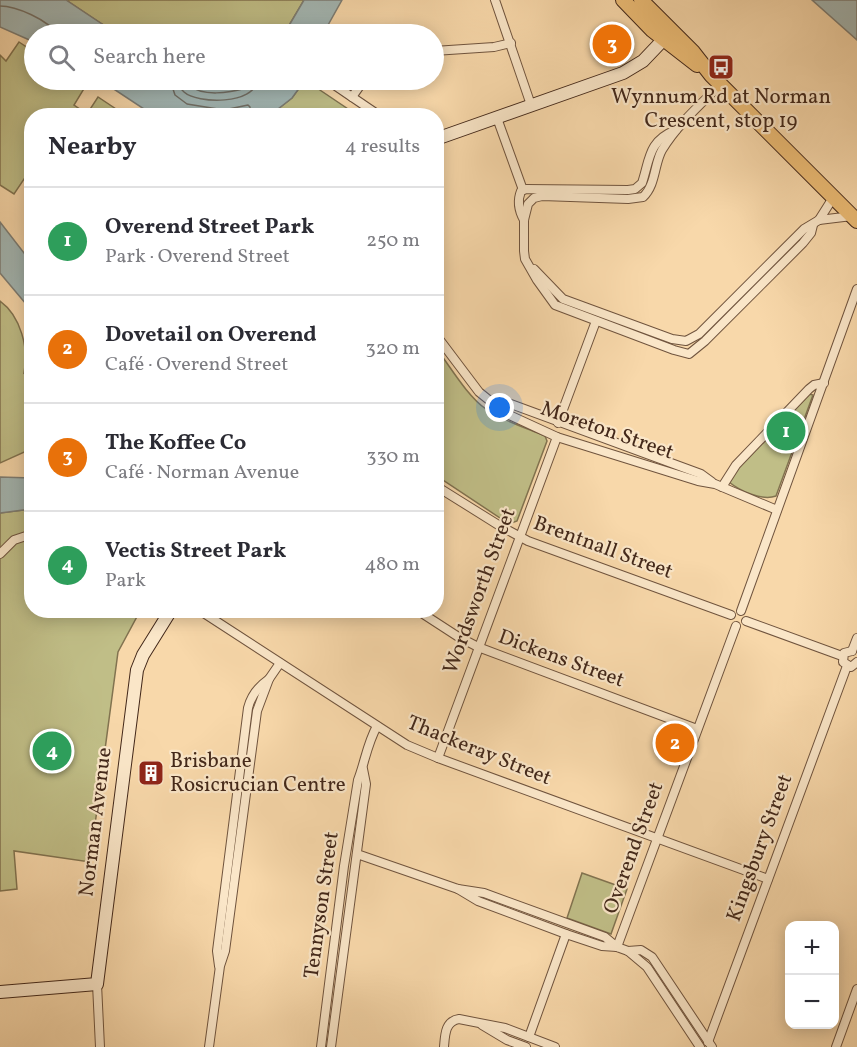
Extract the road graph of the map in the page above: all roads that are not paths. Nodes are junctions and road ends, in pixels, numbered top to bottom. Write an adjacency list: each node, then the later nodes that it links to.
1 (495, 0): 5 (street)
2 (623, 0): 4 (main road)
3 (641, 0): 4 (main road)
4 (668, 35): 7 (main road); 11 (street)
5 (511, 43): 6 (street); 11 (street)
6 (444, 50)
7 (716, 80): 14 (street); 17 (main road)
8 (342, 90): 10 (street)
9 (357, 90): 10 (street)
10 (352, 97): 12 (street)
11 (531, 105): 13 (street)
12 (368, 108)
13 (497, 118): 15 (street); 16 (street)
14 (676, 130): 16 (street); 19 (street)
15 (444, 136)
16 (523, 190): 19 (street)
17 (832, 195): 18 (main road); 20 (street)
18 (855, 218): 20 (street)
19 (524, 220): 21 (street)
20 (816, 222): 21 (street); 23 (street)
21 (529, 265): 23 (street)
22 (857, 289): 25 (street)
23 (596, 321): 27 (street)
24 (444, 346): 26 (street, Moreton Street)
25 (824, 382): 29 (street); 31 (street)
26 (491, 402): 27 (street, Moreton Street); 28 (street, Moreton Street)
27 (558, 423): 29 (street, Moreton Street)
28 (556, 436): 29 (street, Moreton Street); 33 (street, Wordsworth Street)
29 (718, 486): 31 (street, Moreton Street)
30 (444, 491): 33 (street, Brentnall Street)
31 (777, 510): 35 (street)
32 (24, 537): 34 (street)
33 (519, 537): 36 (street, Brentnall Street); 43 (street, Wordsworth Street)
34 (0, 554)
35 (741, 610): 36 (street); 40 (street)
36 (731, 615): 41 (street)
37 (166, 618): 59 (street, Norman Avenue)
38 (211, 618): 47 (street, Thackeray Street)
39 (429, 618): 43 (street, Dickens Street)
40 (746, 621): 41 (street); 45 (street)
41 (736, 626): 50 (street, Overend Street)
42 (857, 638): 44 (street)
43 (478, 647): 50 (street, Dickens Street); 51 (street, Wordsworth Street)
44 (855, 654): 45 (street)
45 (842, 657): 48 (street)
46 (857, 662): 48 (street)
47 (280, 663): 49 (street, Thackeray Street); 66 (street)
48 (847, 666): 55 (street, Kingsbury Street)
49 (377, 726): 51 (street, Thackeray Street); 52 (street, Tennyson Street)
50 (698, 729): 53 (street, Overend Street)
51 (438, 758): 53 (street, Thackeray Street)
52 (363, 769): 54 (street, Tennyson Street); 67 (street, Tennyson Street)
53 (657, 838): 55 (street, Thackeray Street); 58 (street, Overend Street)
54 (357, 854): 56 (street); 68 (street, Tennyson Street)
55 (768, 879): 64 (street, Kingsbury Street)
56 (458, 889): 57 (street); 58 (street)
57 (566, 934): 58 (street); 63 (street)
58 (616, 947): 64 (street)
59 (97, 984): 61 (street); 65 (street, Norman Avenue)
60 (857, 989): 72 (street)
61 (0, 992)
62 (479, 1023): 63 (street); 69 (street); 70 (street)
63 (529, 1037): 71 (street)
64 (707, 1045)
65 (100, 1047)
66 (209, 1047)
67 (321, 1047)
68 (331, 1047)
69 (444, 1047)
70 (526, 1047)
71 (555, 1047)
72 (836, 1047)

